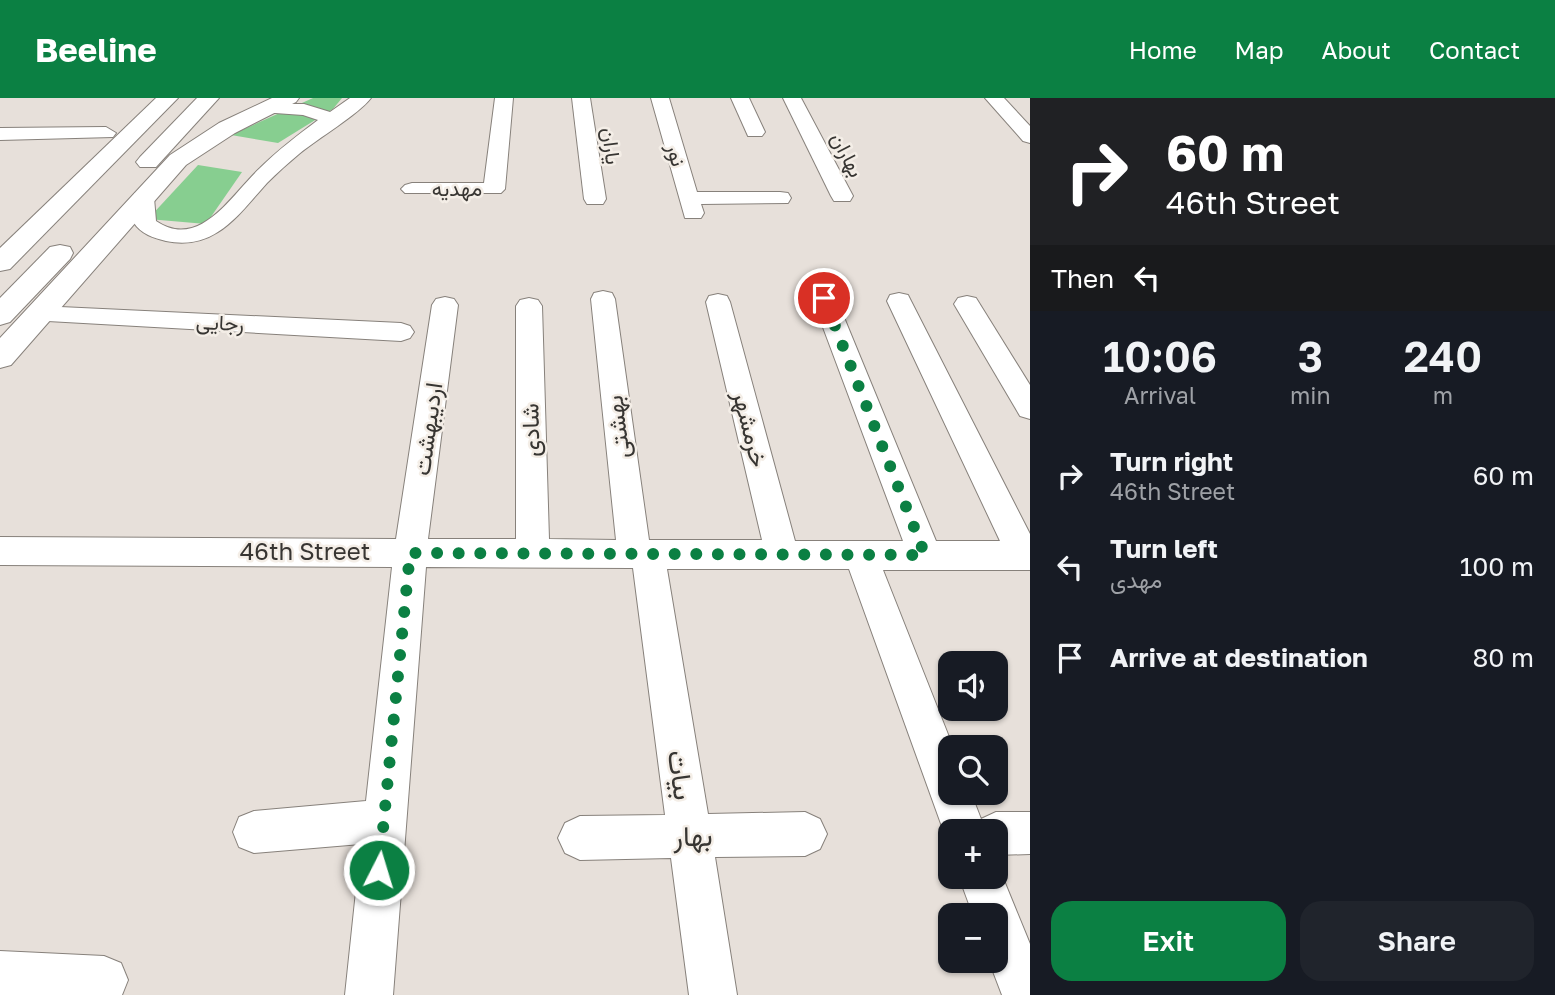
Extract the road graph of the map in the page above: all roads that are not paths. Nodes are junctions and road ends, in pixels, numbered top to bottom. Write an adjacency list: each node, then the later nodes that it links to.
1 (168, 98): 25 (main road)
2 (209, 98): 34 (main road)
3 (234, 98): 18 (main road)
4 (362, 98): 13 (street)
5 (504, 98): 19 (street, مهدیه)
6 (581, 98): 23 (street, یاران)
7 (660, 98): 22 (street, نور)
8 (740, 98): 14 (street)
9 (792, 98): 20 (street, بهاران)
10 (994, 98): 17 (street)
11 (278, 103): 13 (street); 18 (main road)
12 (133, 105): 15 (main road)
13 (332, 118): 21 (street)
14 (755, 132)
15 (106, 133): 16 (street); 24 (main road)
16 (0, 134)
17 (1030, 137)
18 (178, 160): 21 (main road)
19 (412, 189)
20 (842, 196)
21 (143, 198): 33 (main road)
22 (780, 198)
23 (594, 199)
24 (0, 231)
25 (0, 263)
26 (824, 298): 44 (street)
27 (603, 299): 41 (street, بهشتی)
28 (899, 301): 45 (street)
29 (718, 302): 42 (street, خرمشهر)
30 (967, 304): 37 (street)
31 (445, 305): 39 (street, اردیبهشت)
32 (529, 306): 40 (street, شادی)
33 (39, 314): 35 (street, رجایی); 36 (main road)
34 (0, 315)
35 (401, 332)
36 (0, 357)
37 (1030, 409)
38 (0, 551): 39 (street, 46th Street)
39 (410, 553): 40 (street, 46th Street); 47 (street, اردیبهشت)
40 (533, 554): 41 (street, 46th Street)
41 (641, 554): 42 (street, 46th Street); 52 (street, بیات)
42 (782, 555): 43 (street, 46th Street)
43 (861, 555): 44 (street, 46th Street); 46 (street)
44 (925, 555): 45 (street, 46th Street)
45 (1027, 556)
46 (960, 819)
47 (383, 821): 48 (street); 57 (street, اردیبهشت)
48 (254, 832)
49 (1030, 833): 50 (street)
50 (1008, 834)
51 (806, 835): 52 (street, بهار)
52 (690, 836): 53 (street, بهار); 58 (street, بیات)
53 (580, 838)
54 (1008, 948): 59 (street)
55 (0, 975): 56 (street)
56 (104, 980)
57 (369, 995)
58 (713, 995)
59 (1026, 995)

